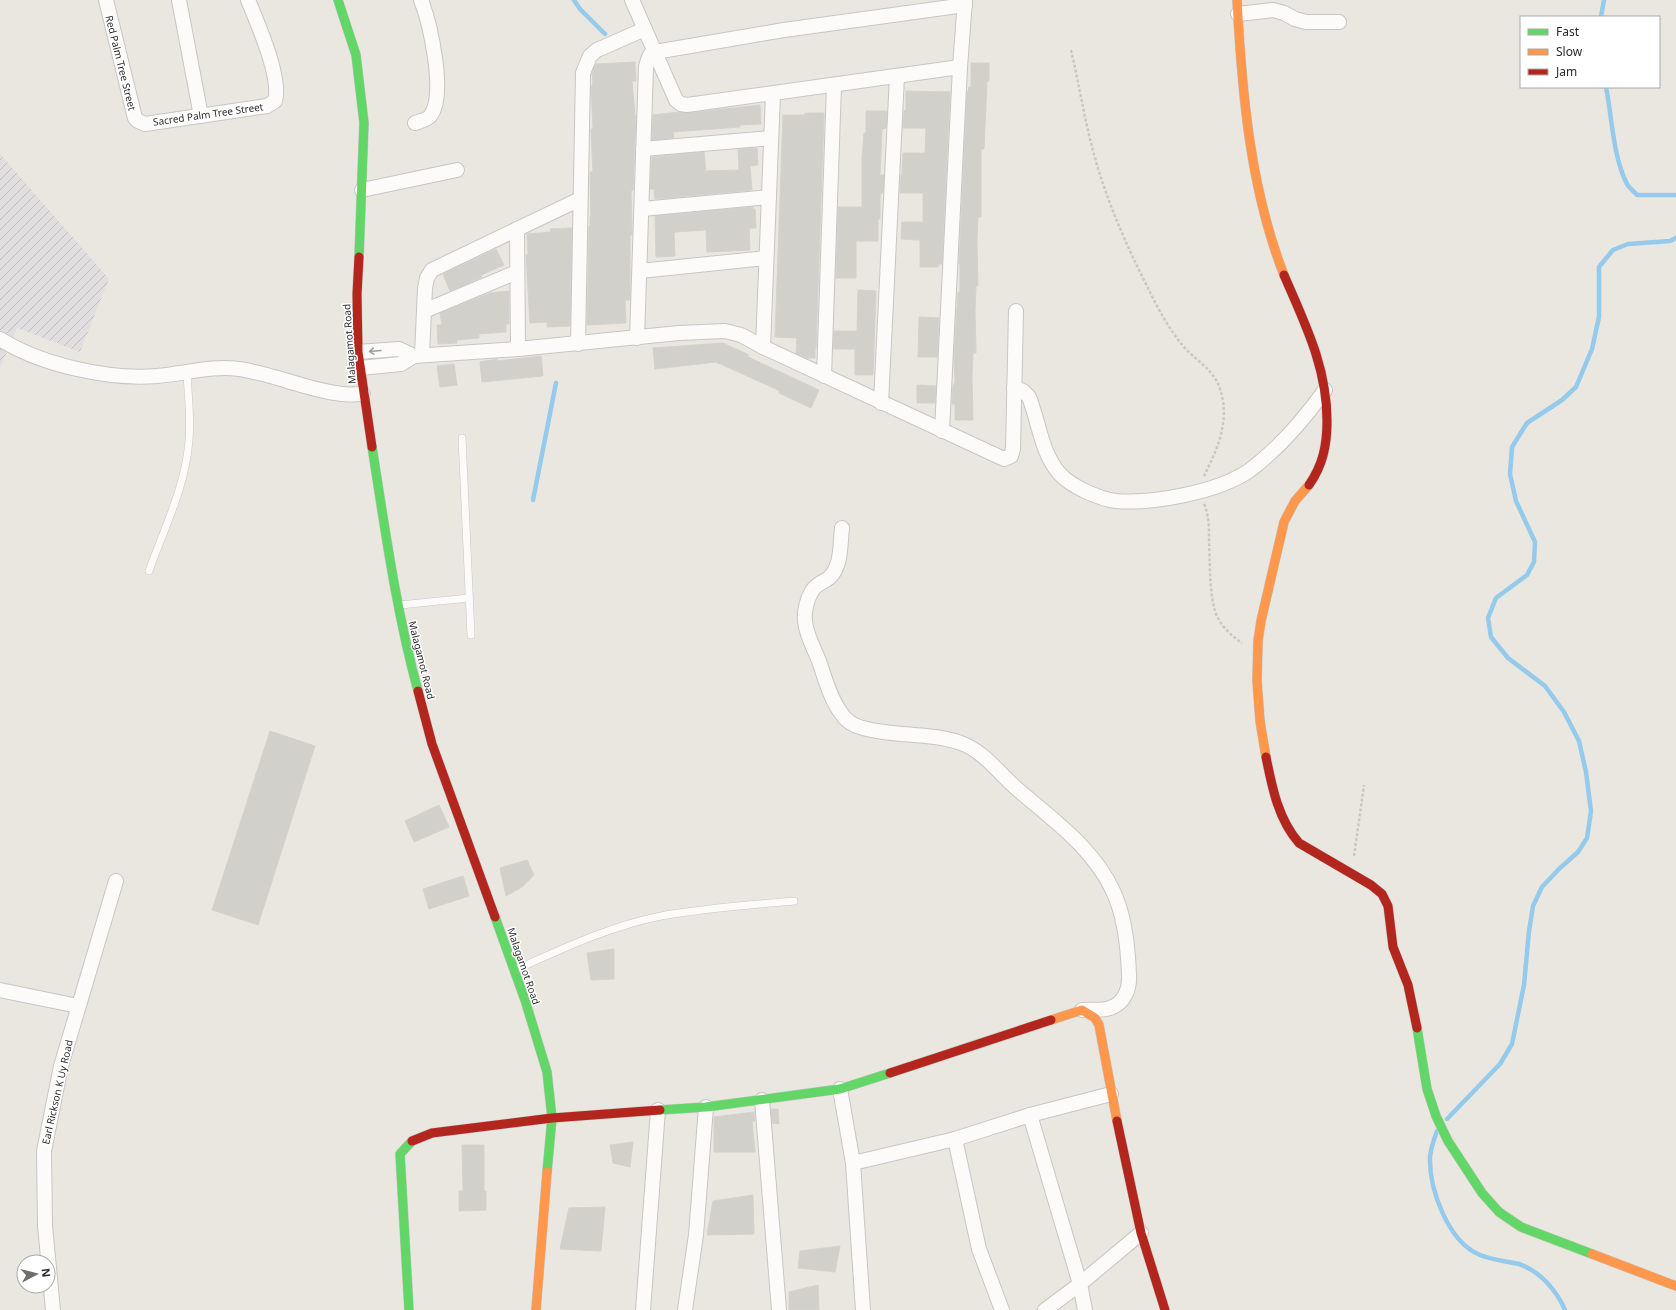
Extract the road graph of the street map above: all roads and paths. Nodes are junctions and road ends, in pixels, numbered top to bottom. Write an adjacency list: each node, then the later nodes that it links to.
1 (106, 0): 18 (street, Red Palm Tree Street)
2 (179, 0): 17 (street)
3 (248, 0): 17 (street, Sacred Palm Tree Street)
4 (338, 0): 23 (street, Malagamot Road)
5 (421, 0): 19 (street)
6 (632, 0): 10 (street)
7 (965, 2): 12 (street); 13 (street)
8 (1238, 7): 9 (street); 44 (street)
9 (1339, 22)
10 (645, 29): 12 (street); 25 (street)
11 (1071, 50): 49 (path)
12 (655, 52): 16 (street); 21 (street)
13 (960, 67): 14 (street); 47 (street)
14 (897, 76): 15 (street); 46 (street)
15 (834, 85): 16 (street); 42 (street)
16 (773, 94): 20 (street)
17 (201, 116): 18 (street, Sacred Palm Tree Street)
18 (141, 123)
19 (415, 123)
20 (771, 138): 21 (street); 24 (street)
21 (643, 149): 26 (street)
22 (457, 170): 23 (street)
23 (362, 190): 38 (street, Malagamot Road)
24 (769, 197): 26 (street); 28 (street)
25 (580, 199): 27 (street); 35 (street)
26 (642, 209): 29 (street)
27 (517, 229): 30 (street); 31 (street)
28 (766, 258): 29 (street); 36 (street)
29 (640, 271): 33 (street)
30 (517, 272): 31 (street); 37 (street)
31 (424, 311): 39 (street)
32 (1016, 311): 43 (street)
33 (637, 338): 35 (street); 36 (street)
34 (0, 339): 41 (street)
35 (578, 344): 37 (street)
36 (763, 348): 42 (street)
37 (518, 349): 39 (street)
38 (358, 352): 39 (street, one-way to 38); 40 (street, Malagamot Road)
39 (418, 356): 40 (street)
40 (360, 368): 45 (street, Malagamot Road)
41 (187, 372): 45 (street); 51 (lane)
42 (824, 376): 46 (street)
43 (1014, 388): 47 (street); 49 (street)
44 (1324, 390): 49 (street); 55 (street)
45 (363, 394): 53 (street, Malagamot Road)
46 (881, 402): 47 (street)
47 (942, 431)
48 (462, 438): 52 (lane)
49 (1197, 491): 55 (path)
50 (842, 528): 63 (street)
51 (149, 571)
52 (469, 598): 53 (lane); 54 (lane)
53 (398, 605): 60 (street, Malagamot Road)
54 (471, 634)
55 (1258, 649): 57 (street)
56 (1364, 785): 57 (path)
57 (1352, 874): 75 (street)
58 (116, 882): 62 (street, Earl Rickson K Uy Road)
59 (794, 900): 60 (lane)
60 (515, 971): 70 (street, Malagamot Road)
61 (0, 990): 62 (street)
62 (78, 1006): 76 (street, Earl Rickson K Uy Road)
63 (1082, 1010): 64 (street); 65 (street)
64 (840, 1089): 66 (street); 72 (street)
65 (1111, 1094): 69 (street); 73 (street)
66 (762, 1100): 67 (street); 81 (street)
67 (706, 1107): 68 (street); 80 (street)
68 (658, 1110): 70 (street); 79 (street)
69 (1030, 1114): 71 (street); 74 (street)
70 (552, 1118): 77 (street); 78 (street, Malagamot Road)
71 (954, 1139): 72 (street); 83 (street)
72 (853, 1163): 82 (street)
73 (1141, 1233): 74 (street); 86 (street)
74 (1080, 1284): 84 (street); 85 (street)
75 (1676, 1286)
76 (53, 1310)
77 (409, 1310)
78 (536, 1310)
79 (643, 1310)
80 (685, 1310)
81 (779, 1310)
82 (863, 1310)
83 (1002, 1310)
84 (1045, 1310)
85 (1085, 1310)
86 (1165, 1310)

